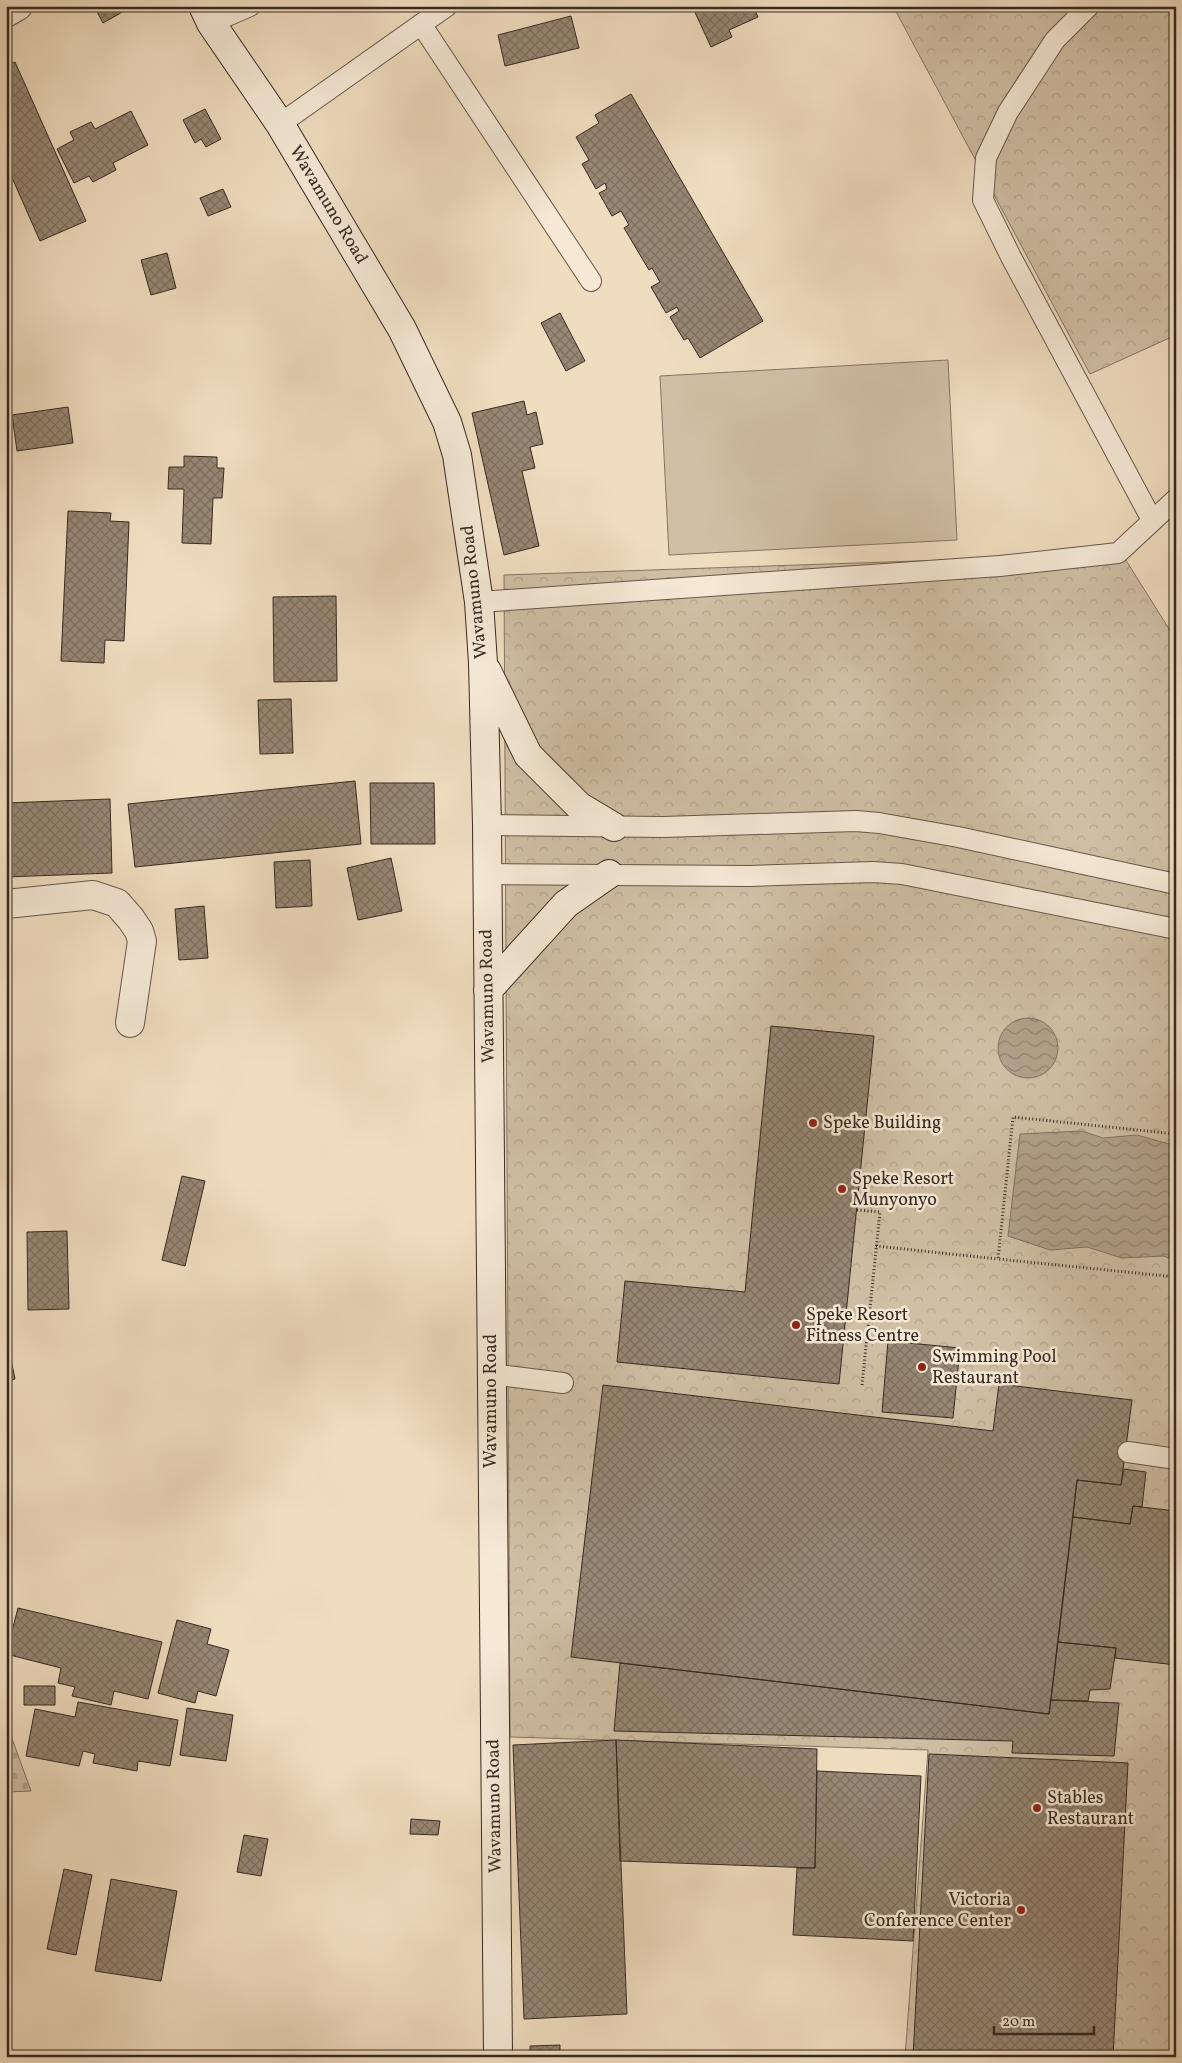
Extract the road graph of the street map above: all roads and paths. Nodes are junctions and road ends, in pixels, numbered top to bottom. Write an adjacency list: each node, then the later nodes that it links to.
1 (18, 6): 5 (main road)
2 (250, 6): 6 (lane)
3 (447, 6): 7 (lane)
4 (1089, 6): 11 (lane)
5 (6, 13)
6 (207, 15): 8 (main road, Wavamuno Road)
7 (422, 24): 8 (lane); 9 (lane)
8 (280, 124): 12 (main road, Wavamuno Road)
9 (591, 281)
10 (1176, 499): 11 (lane)
11 (1152, 520): 12 (lane)
12 (479, 602): 13 (main road, Wavamuno Road)
13 (483, 663): 14 (main road, Wavamuno Road); 15 (main road)
14 (487, 825): 15 (lane); 16 (main road, Wavamuno Road)
15 (614, 827): 18 (lane)
16 (486, 874): 17 (lane); 21 (main road, Wavamuno Road)
17 (609, 874): 20 (lane); 21 (main road)
18 (1176, 884)
19 (6, 904): 22 (main road)
20 (1176, 929)
21 (488, 990): 28 (main road, Wavamuno Road)
22 (130, 1023)
23 (1176, 1134): 26 (path)
24 (857, 1210): 25 (path)
25 (876, 1246): 26 (path); 30 (path)
26 (998, 1259): 27 (path)
27 (1176, 1277)
28 (491, 1374): 29 (lane); 33 (main road, Wavamuno Road)
29 (563, 1383)
30 (862, 1385)
31 (1128, 1452): 32 (lane)
32 (1176, 1459)
33 (498, 2057)

